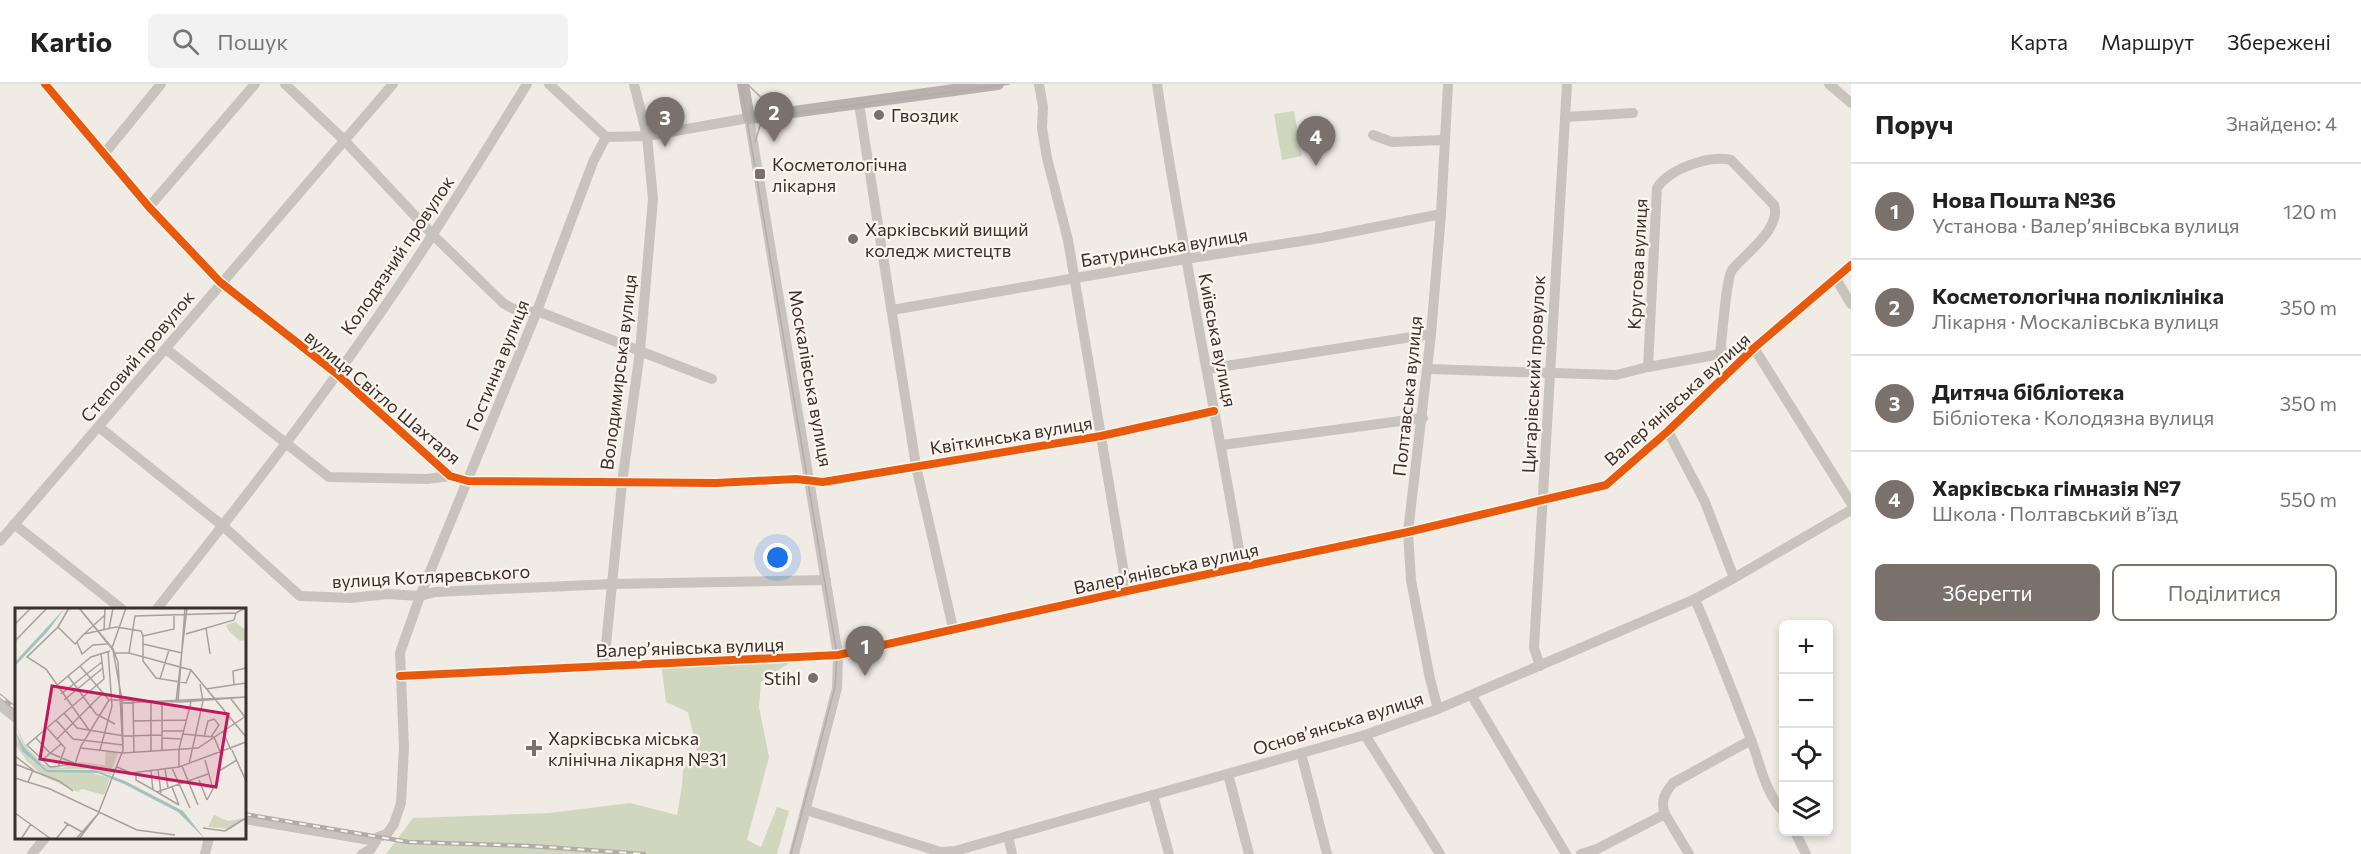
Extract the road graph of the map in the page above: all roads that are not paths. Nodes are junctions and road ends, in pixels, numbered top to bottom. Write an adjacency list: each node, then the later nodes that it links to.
1 (45, 84): 26 (street, вулиця Світло Шахтаря)
2 (161, 84): 26 (street)
3 (255, 84): 27 (street)
4 (285, 84): 24 (street)
5 (393, 84): 24 (street, Степовий провулок)
6 (527, 84): 29 (street, Колодязний провулок)
7 (549, 84): 23 (street)
8 (634, 84): 22 (street, Володимирська вулиця)
9 (743, 84): 20 (main road, Москалівська вулиця)
10 (998, 84): 17 (main road)
11 (1040, 84): 32 (street)
12 (1157, 84): 30 (street, Київська вулиця)
13 (1448, 84): 25 (street, Полтавська вулиця)
14 (1567, 84): 19 (street, Цигарівський провулок)
15 (1829, 84): 16 (street)
16 (1851, 103)
17 (859, 104): 20 (main road); 36 (street)
18 (1633, 113): 19 (street)
19 (1565, 117): 47 (street, Цигарівський провулок)
20 (749, 118): 22 (street); 59 (street, Москалівська вулиця)
21 (1373, 135): 25 (street)
22 (647, 136): 23 (street); 41 (street, Володимирська вулиця)
23 (606, 137): 37 (street, Гостинна вулиця)
24 (343, 139): 29 (street); 34 (street, Степовий провулок)
25 (1444, 140): 28 (street, Полтавська вулиця)
26 (104, 154): 27 (street, вулиця Світло Шахтаря)
27 (149, 207): 34 (street, вулиця Світло Шахтаря)
28 (1441, 214): 30 (street, Батуринська вулиця); 38 (street, Полтавська вулиця)
29 (433, 235): 37 (street); 46 (street, Колодязний провулок)
30 (1185, 259): 32 (street, Батуринська вулиця); 44 (street, Київська вулиця)
31 (1851, 265): 33 (street, Валер’янівська вулиця)
32 (1073, 279): 36 (street, Батуринська вулиця); 53 (street)
33 (1836, 279): 35 (street); 39 (street, Валер’янівська вулиця)
34 (220, 282): 40 (street, Степовий провулок); 46 (street, вулиця Світло Шахтаря)
35 (1851, 304)
36 (892, 310): 56 (street)
37 (537, 311): 41 (street); 58 (street, Гостинна вулиця)
38 (1431, 334): 44 (street); 45 (street, Полтавська вулиця)
39 (1754, 348): 42 (street); 52 (street, Валер’янівська вулиця); 62 (street)
40 (166, 349): 51 (street, Степовий провулок); 54 (street)
41 (639, 351): 48 (street); 60 (street, Володимирська вулиця)
42 (1720, 354): 43 (street); 43 (street, Кругова вулиця)
43 (1648, 367): 47 (street)
44 (1207, 369): 49 (street, Київська вулиця)
45 (1428, 369): 47 (street); 50 (street, Полтавська вулиця)
46 (337, 374): 54 (street, Колодязний провулок); 57 (street, вулиця Світло Шахтаря)
47 (1549, 374): 61 (street, Цигарівський провулок)
48 (712, 379)
49 (1214, 411): 53 (street, Квіткинська вулиця); 55 (street, Київська вулиця)
50 (1423, 418): 55 (street); 66 (street, Полтавська вулиця)
51 (99, 427): 64 (street, Степовий провулок); 65 (street, вулиця Котляревського)
52 (1668, 431): 61 (street, Валер’янівська вулиця); 69 (street)
53 (1101, 436): 56 (street, Квіткинська вулиця); 72 (street)
54 (287, 442): 57 (street); 65 (street, Колодязний провулок)
55 (1222, 446): 68 (street, Київська вулиця)
56 (916, 466): 59 (street, Квіткинська вулиця); 77 (street)
57 (450, 476): 58 (street, вулиця Світло Шахтаря)
58 (468, 481): 60 (street, вулиця Світло Шахтаря); 73 (street, Гостинна вулиця)
59 (811, 482): 60 (street, вулиця Світло Шахтаря); 70 (street, Москалівська вулиця)
60 (622, 483): 71 (street, Володимирська вулиця)
61 (1542, 500): 66 (street, Валер’янівська вулиця); 80 (street, Цигарівський провулок)
62 (1851, 503)
63 (1851, 510): 69 (street, Основ’янська вулиця)
64 (14, 524): 67 (street, Степовий провулок); 75 (street)
65 (223, 526): 73 (street, вулиця Котляревського); 76 (street, Колодязний провулок)
66 (1408, 532): 68 (street, Валер’янівська вулиця); 84 (street, Полтавська вулиця)
67 (0, 541)
68 (1242, 567): 72 (street, Валер’янівська вулиця)
69 (1734, 578): 74 (street, Основ’янська вулиця)
70 (826, 580): 71 (street, вулиця Котляревського); 78 (street, Москалівська вулиця)
71 (612, 584): 73 (street, вулиця Котляревського); 79 (street, Володимирська вулиця)
72 (1127, 591): 77 (street, Валер’янівська вулиця)
73 (420, 596): 81 (street, Гостинна вулиця)
74 (1695, 598): 80 (street, Основ’янська вулиця); 87 (street)
75 (122, 608)
76 (157, 608)
77 (953, 628): 78 (street, Валер’янівська вулиця)
78 (838, 654): 79 (street, Валер’янівська вулиця); 92 (street, Москалівська вулиця)
79 (604, 665): 81 (street, Валер’янівська вулиця)
80 (1540, 666): 82 (street, Основ’янська вулиця)
81 (400, 676): 99 (street, Гостинна вулиця)
82 (1472, 696): 84 (street, Основ’янська вулиця); 109 (street)
83 (0, 705): 85 (street)
84 (1438, 710): 86 (street, Основ’янська вулиця)
85 (15, 717)
86 (1365, 735): 88 (street, Основ’янська вулиця); 108 (street)
87 (1751, 740): 91 (street); 93 (street)
88 (1300, 753): 89 (street, Основ’янська вулиця); 107 (street)
89 (1228, 774): 90 (street, Основ’янська вулиця); 106 (street)
90 (1153, 795): 95 (street, Основ’янська вулиця); 105 (street)
91 (1779, 806)
92 (806, 810): 95 (street, Основ’янська вулиця); 103 (street, Москалівська вулиця)
93 (1665, 814): 110 (street); 111 (street)
94 (246, 819): 99 (street)
95 (1008, 836): 104 (street)
96 (1797, 836): 112 (street)
97 (43, 839): 100 (street)
98 (209, 839): 101 (street)
99 (375, 842): 102 (street, Гостинна вулиця)
100 (32, 854)
101 (205, 854)
102 (362, 854)
103 (794, 854)
104 (1012, 854)
105 (1169, 854)
106 (1249, 854)
107 (1327, 854)
108 (1440, 854)
109 (1566, 854)
110 (1581, 854)
111 (1689, 854)
112 (1806, 854)

